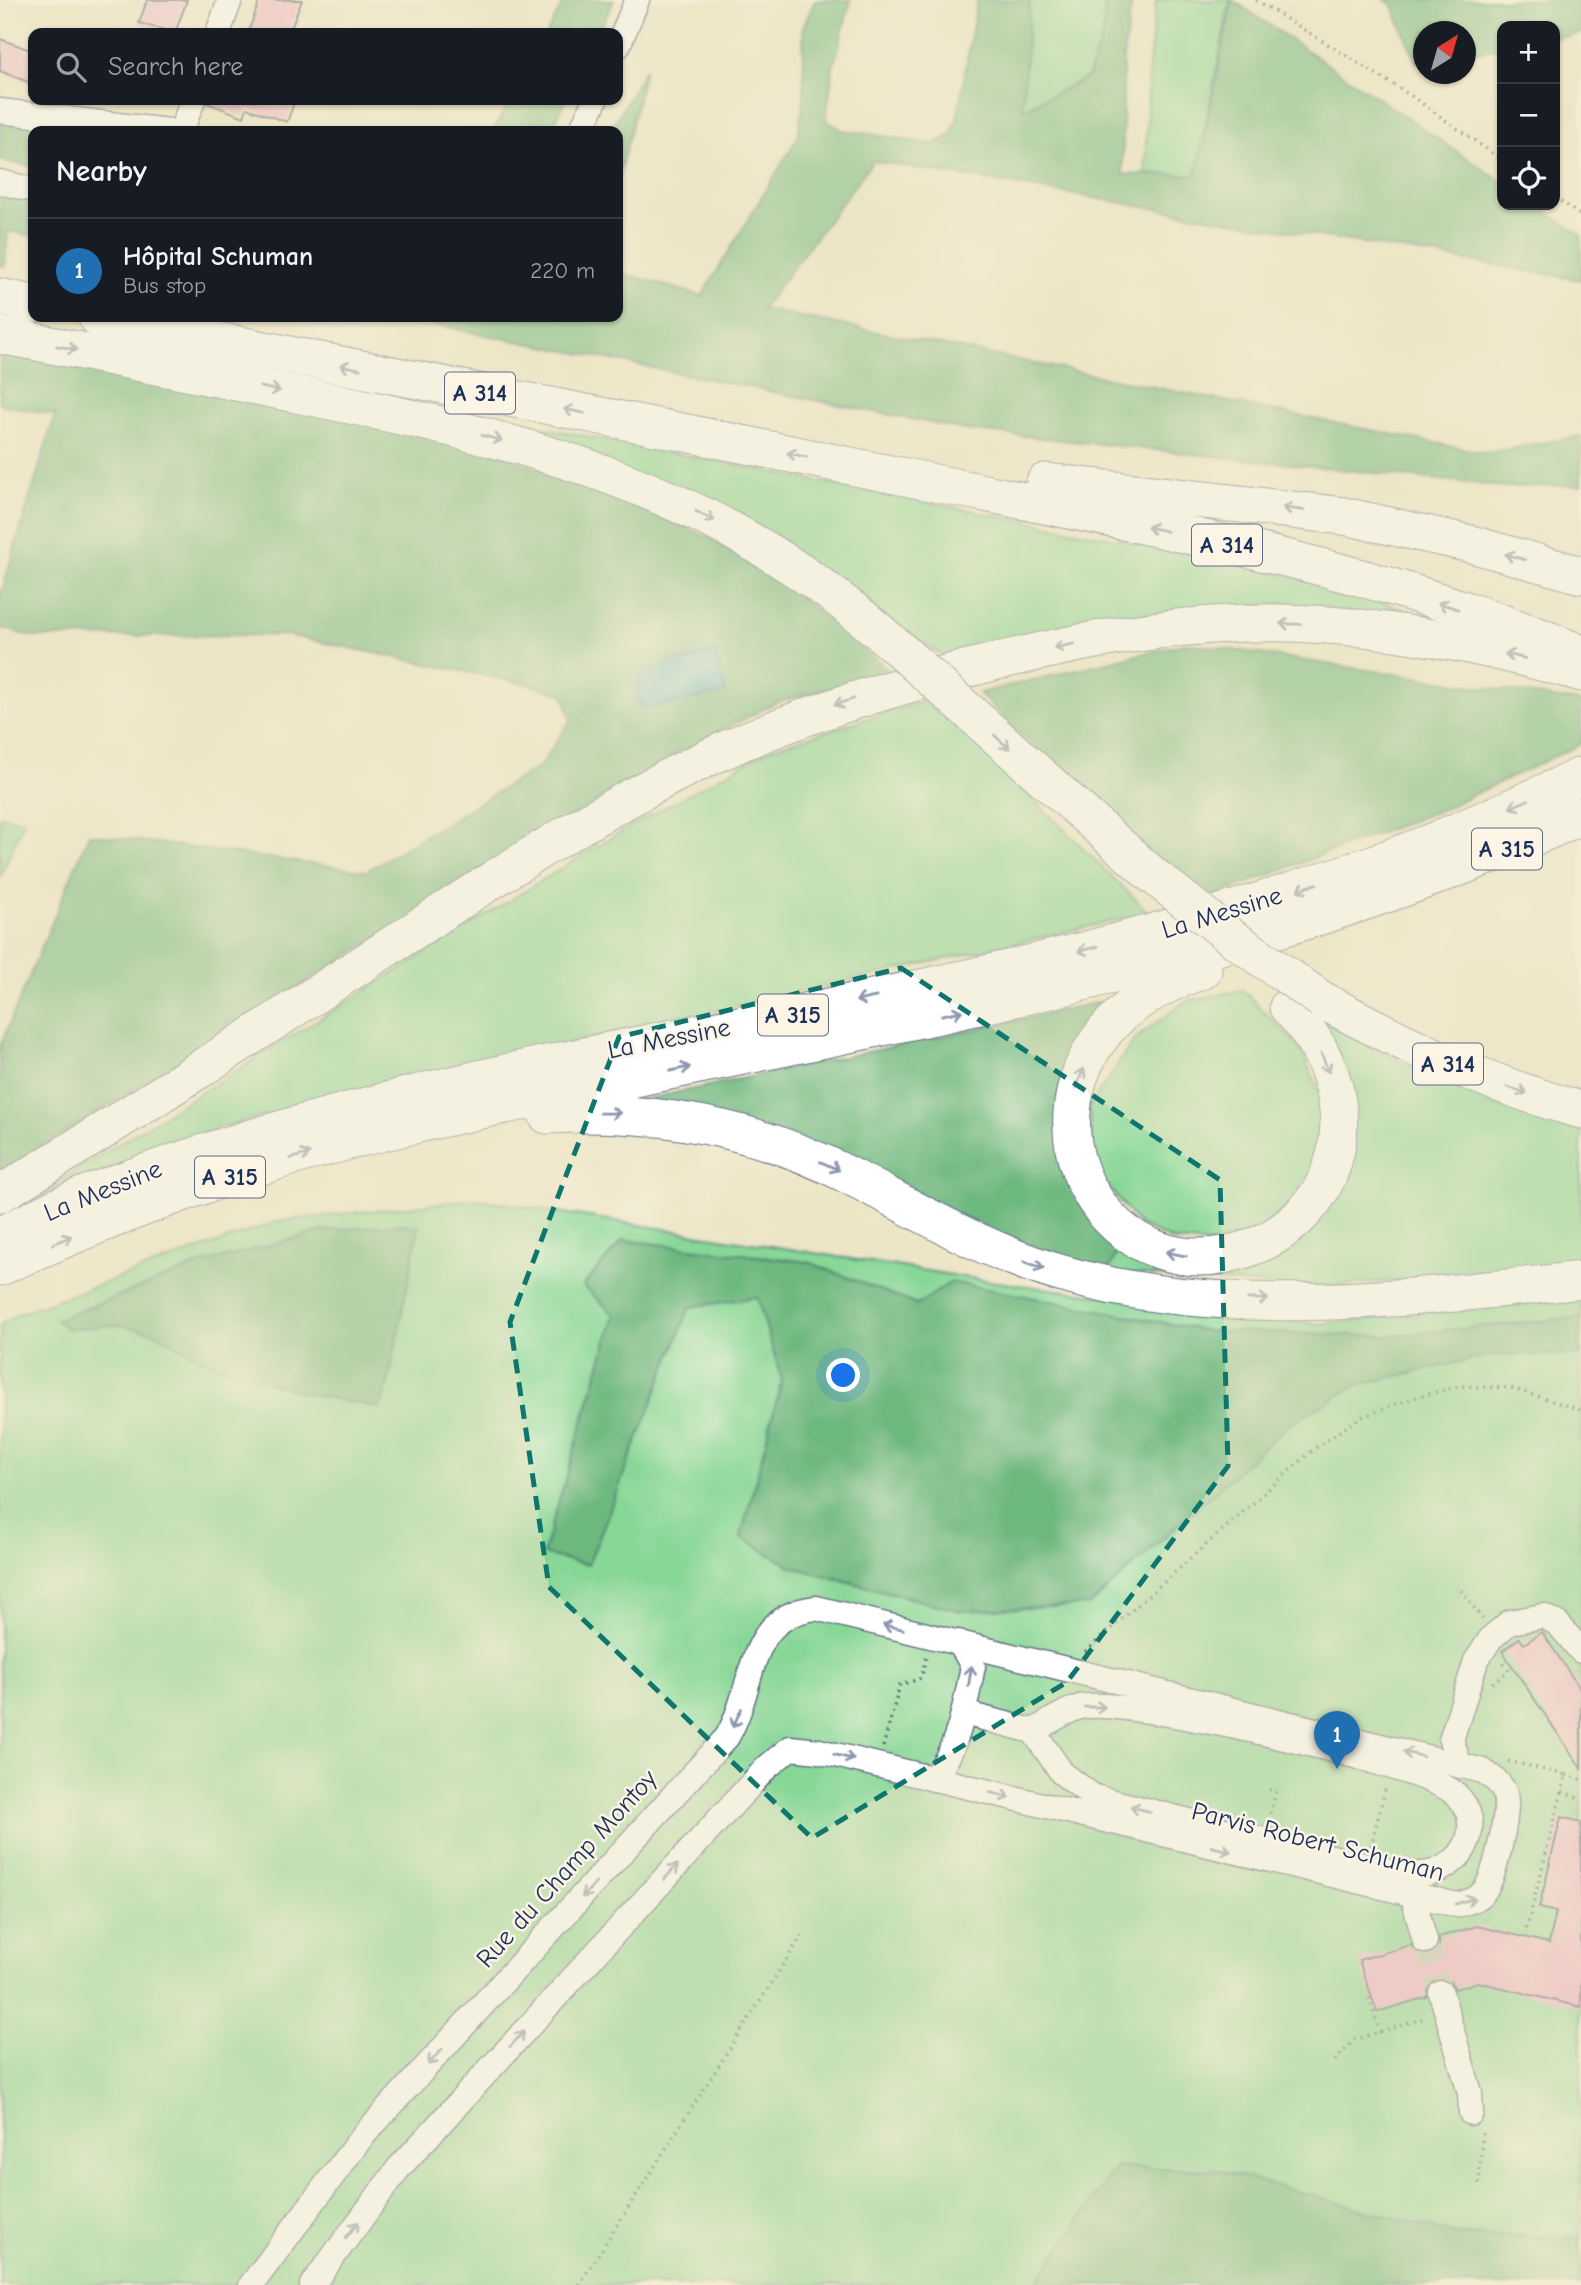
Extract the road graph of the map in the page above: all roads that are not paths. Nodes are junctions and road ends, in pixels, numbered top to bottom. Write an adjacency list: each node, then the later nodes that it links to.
1 (230, 0): 3 (street)
2 (638, 0): 4 (street)
3 (220, 28)
4 (623, 34)
5 (191, 105): 9 (street)
6 (593, 105): 10 (street)
7 (0, 111): 8 (street)
8 (126, 126)
9 (183, 126)
10 (583, 126)
11 (0, 182): 12 (street)
12 (28, 189)
13 (0, 297): 14 (highway)
14 (28, 303)
15 (122, 322): 17 (highway, A 314, one-way to 15)
16 (0, 335): 24 (highway, A 314, one-way to 24, bridge)
17 (864, 468): 18 (highway, one-way to 17); 19 (highway, A 314, one-way to 17)
18 (1581, 575)
19 (1581, 654)
20 (1581, 673): 27 (highway, one-way to 27)
21 (1581, 776): 28 (highway, La Messine / A 315, one-way to 28)
22 (1581, 816): 23 (highway, La Messine / A 315)
23 (1432, 880): 24 (highway, one-way to 23); 26 (highway, La Messine / A 315, one-way to 23)
24 (1305, 1003): 25 (highway, A 314, one-way to 25)
25 (1581, 1110)
26 (469, 1112): 29 (highway, La Messine / A 315, one-way to 26); 30 (highway, one-way to 30)
27 (0, 1194)
28 (0, 1236)
29 (0, 1267)
30 (1581, 1280)
31 (959, 1642): 33 (street, Rue du Champ Montoy); 36 (street, one-way to 31); 44 (street, Rue du Champ Montoy, one-way to 44)
32 (1581, 1651): 38 (street)
33 (1022, 1659): 34 (street, Rue du Champ Montoy); 35 (street, Parvis Robert Schuman)
34 (1066, 1670): 35 (street, Parvis Robert Schuman)
35 (1126, 1683): 38 (street, Parvis Robert Schuman, one-way to 35)
36 (963, 1713): 37 (street); 39 (street)
37 (1033, 1731): 37 (street, Parvis Robert Schuman, one-way to 37)
38 (1460, 1766): 40 (street, Parvis Robert Schuman, one-way to 38)
39 (933, 1779): 40 (street, Parvis Robert Schuman, one-way to 40); 45 (street, one-way to 39)
40 (1416, 1897): 41 (street)
41 (1425, 1941)
42 (1443, 2003): 43 (street)
43 (1471, 2113)
44 (251, 2285)
45 (312, 2285)

